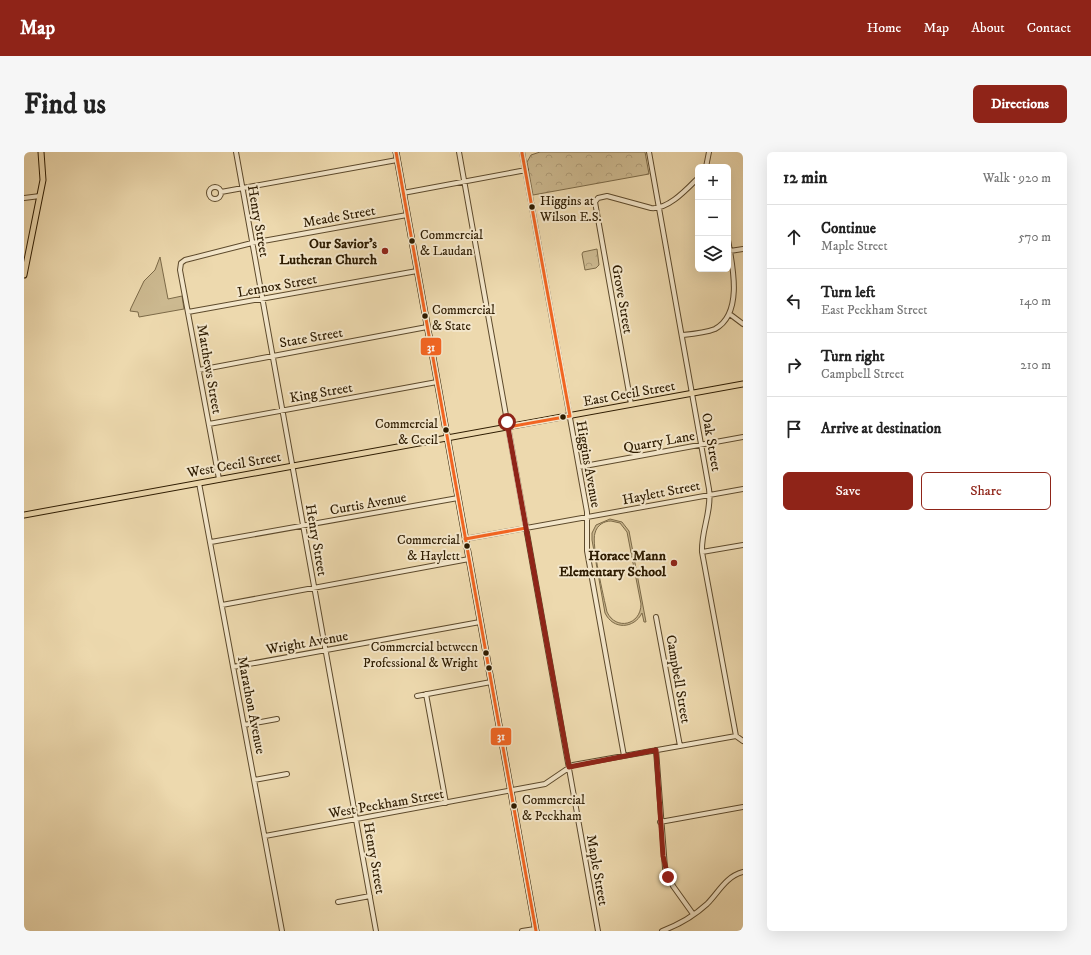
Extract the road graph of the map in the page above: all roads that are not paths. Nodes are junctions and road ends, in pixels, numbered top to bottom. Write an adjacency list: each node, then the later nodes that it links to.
1 (41, 152): 16 (main road)
2 (236, 152): 13 (street, Henry Street)
3 (396, 152): 8 (main road)
4 (459, 152): 12 (street, Maple Street)
5 (523, 152): 10 (street, Higgins Avenue)
6 (649, 152): 18 (street, Oak Street)
7 (709, 152): 9 (street)
8 (398, 160): 13 (street); 15 (main road)
9 (707, 164)
10 (526, 170): 12 (street); 41 (street, Higgins Avenue)
11 (695, 181): 18 (street)
12 (464, 182): 15 (street); 43 (street, Maple Street)
13 (242, 188): 14 (street); 20 (street, Henry Street)
14 (221, 192)
15 (403, 193): 19 (main road)
16 (40, 196): 17 (street); 24 (main road)
17 (24, 198)
18 (659, 208): 33 (street, Oak Street); 39 (street, Grove Street)
19 (407, 215): 20 (street, Meade Street); 26 (main road)
20 (252, 243): 25 (street, Meade Street); 28 (street, Henry Street)
21 (743, 248): 22 (street)
22 (731, 251)
23 (731, 257): 30 (street)
24 (25, 262): 27 (main road)
25 (181, 263): 29 (street, Matthews Street)
26 (417, 271): 28 (street, Lennox Street); 32 (main road)
27 (24, 275)
28 (262, 299): 29 (street, Lennox Street); 34 (street, Henry Street)
29 (188, 312): 35 (street, Matthews Street)
30 (731, 315): 31 (street); 33 (street)
31 (743, 324)
32 (428, 327): 34 (street, State Street); 36 (main road)
33 (682, 335): 38 (street, Oak Street)
34 (272, 355): 35 (street, State Street); 40 (street, Henry Street)
35 (199, 370): 42 (street, Matthews Street)
36 (437, 382): 40 (street, King Street); 45 (main road)
37 (743, 384): 38 (main road, East Cecil Street)
38 (692, 394): 39 (main road, East Cecil Street); 46 (street, Oak Street)
39 (631, 404): 41 (main road, East Cecil Street)
40 (283, 411): 42 (street, King Street); 47 (street, Henry Street)
41 (570, 416): 43 (main road, East Cecil Street); 48 (street, Higgins Avenue)
42 (209, 424): 49 (street, Matthews Street)
43 (508, 427): 45 (main road, East Cecil Street); 57 (street, Maple Street)
44 (743, 437): 46 (street, Quarry Lane)
45 (448, 438): 47 (main road, West Cecil Street); 53 (main road)
46 (701, 444): 48 (street, Quarry Lane); 52 (street, Oak Street)
47 (292, 466): 49 (main road, West Cecil Street); 56 (street, Henry Street)
48 (579, 467): 55 (street, Higgins Avenue)
49 (219, 479): 50 (main road, West Cecil Street)
50 (199, 483): 54 (main road, West Cecil Street); 59 (street, Marathon Avenue)
51 (743, 489): 52 (street, Haylett Street)
52 (710, 494): 55 (street, Haylett Street); 61 (street, Oak Street)
53 (458, 498): 56 (street, Curtis Avenue); 58 (main road)
54 (24, 515)
55 (587, 517): 57 (street, Haylett Street); 78 (street, Higgins Avenue)
56 (303, 526): 59 (street, Curtis Avenue); 63 (street, Henry Street)
57 (526, 528): 58 (street, Haylett Street); 79 (street, Maple Street)
58 (465, 539): 62 (main road)
59 (211, 542): 64 (street, Marathon Avenue)
60 (743, 545): 61 (street)
61 (702, 552): 74 (street, Oak Street)
62 (469, 560): 63 (street); 66 (main road)
63 (314, 588): 64 (street); 67 (street, Henry Street)
64 (222, 605): 68 (street, Marathon Avenue)
65 (656, 617): 76 (street, Campbell Street)
66 (480, 622): 67 (street, Wright Avenue); 69 (main road)
67 (325, 650): 68 (street, Wright Avenue); 85 (street, Henry Street)
68 (233, 667): 73 (street, Marathon Avenue)
69 (491, 682): 70 (street); 82 (main road)
70 (426, 694): 71 (street); 83 (street)
71 (417, 696)
72 (277, 719): 73 (street)
73 (244, 725): 81 (street, Marathon Avenue)
74 (736, 736): 75 (street); 76 (street)
75 (743, 741)
76 (680, 746): 77 (street)
77 (656, 750): 78 (street); 86 (street)
78 (624, 756): 79 (street)
79 (569, 767): 82 (street, West Peckham Street); 96 (street, Maple Street)
80 (287, 774): 81 (street)
81 (254, 780): 87 (street, Marathon Avenue)
82 (511, 790): 83 (street, West Peckham Street); 92 (main road)
83 (446, 803): 85 (street, West Peckham Street)
84 (743, 807): 86 (street)
85 (356, 819): 87 (street, West Peckham Street); 89 (street, Henry Street)
86 (660, 822): 91 (street)
87 (264, 836): 93 (street, Marathon Avenue)
88 (743, 872): 91 (street)
89 (370, 896): 90 (street); 94 (street, Henry Street)
90 (338, 902)
91 (693, 914): 97 (street)
92 (536, 930): 95 (street)
93 (282, 931)
94 (376, 931)
95 (522, 931)
96 (598, 931)
97 (662, 931)

